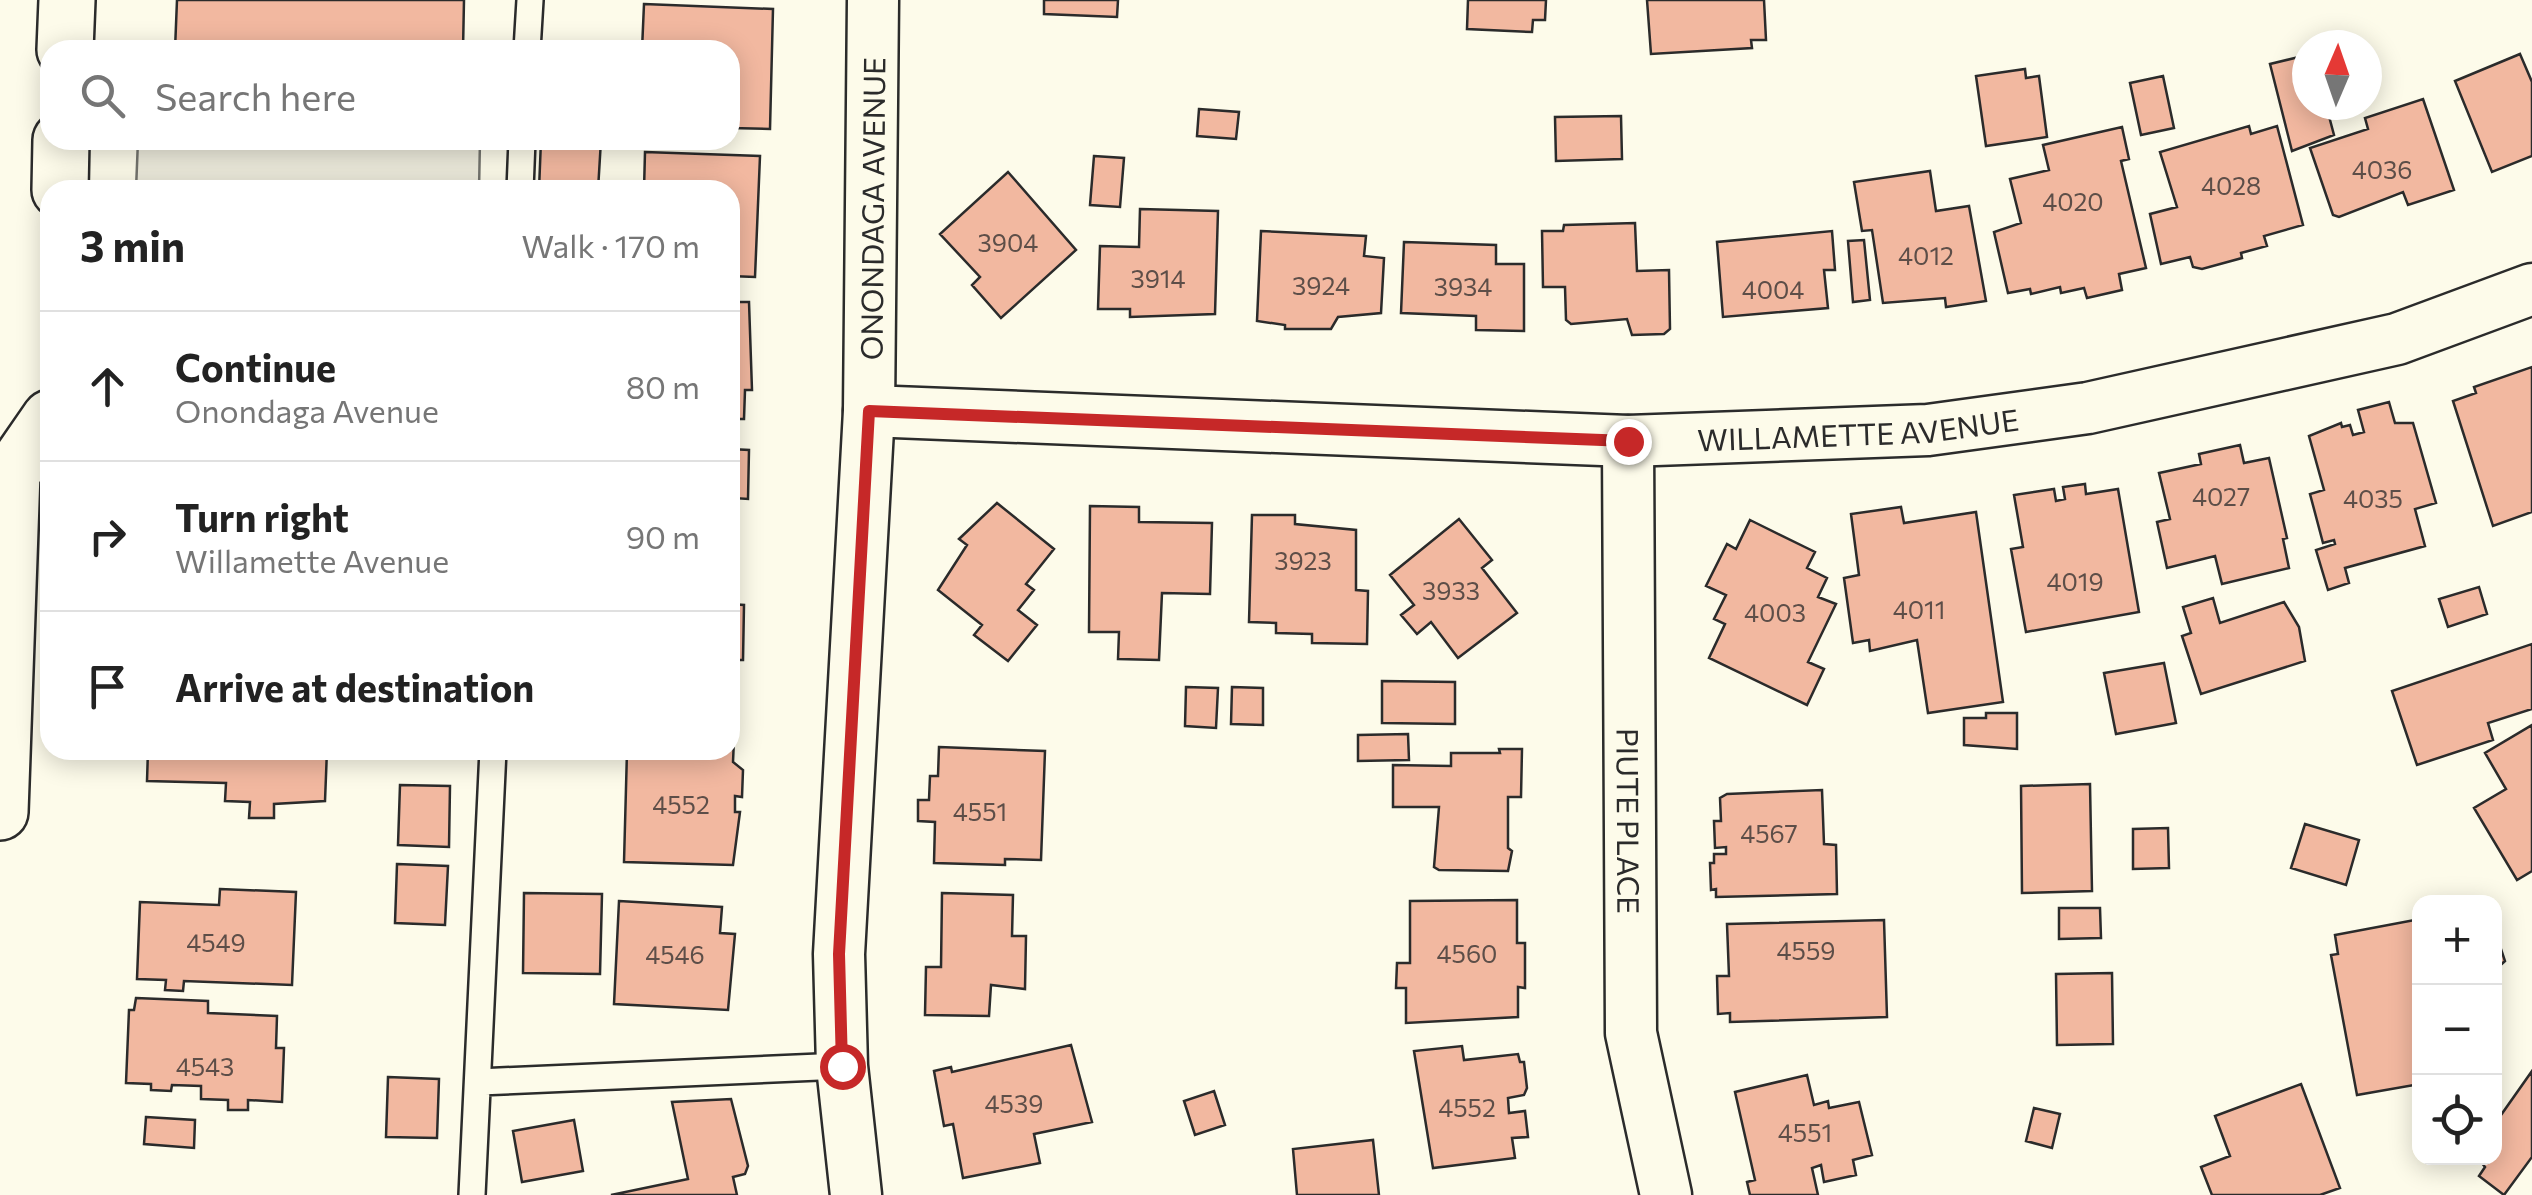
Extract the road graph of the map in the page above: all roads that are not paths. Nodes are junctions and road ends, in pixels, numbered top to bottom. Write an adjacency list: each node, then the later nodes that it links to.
1 (67, 0): 4 (main road)
2 (530, 0): 5 (lane)
3 (873, 0): 11 (street, ONONDAGA AVENUE)
4 (65, 40)
5 (528, 40)
6 (62, 150): 8 (main road)
7 (522, 150): 9 (lane)
8 (60, 180)
9 (520, 180)
10 (2532, 290): 13 (street, WILLAMETTE AVENUE)
11 (869, 411): 13 (street, WILLAMETTE AVENUE); 17 (street, ONONDAGA AVENUE)
12 (40, 429): 14 (main road)
13 (1628, 441): 21 (street, PIUTE PLACE)
14 (6, 467): 16 (main road)
15 (492, 760): 18 (lane)
16 (0, 812)
17 (842, 1066): 18 (lane); 20 (street, ONONDAGA AVENUE)
18 (478, 1082): 19 (lane)
19 (472, 1195)
20 (856, 1195)
21 (1666, 1195)

